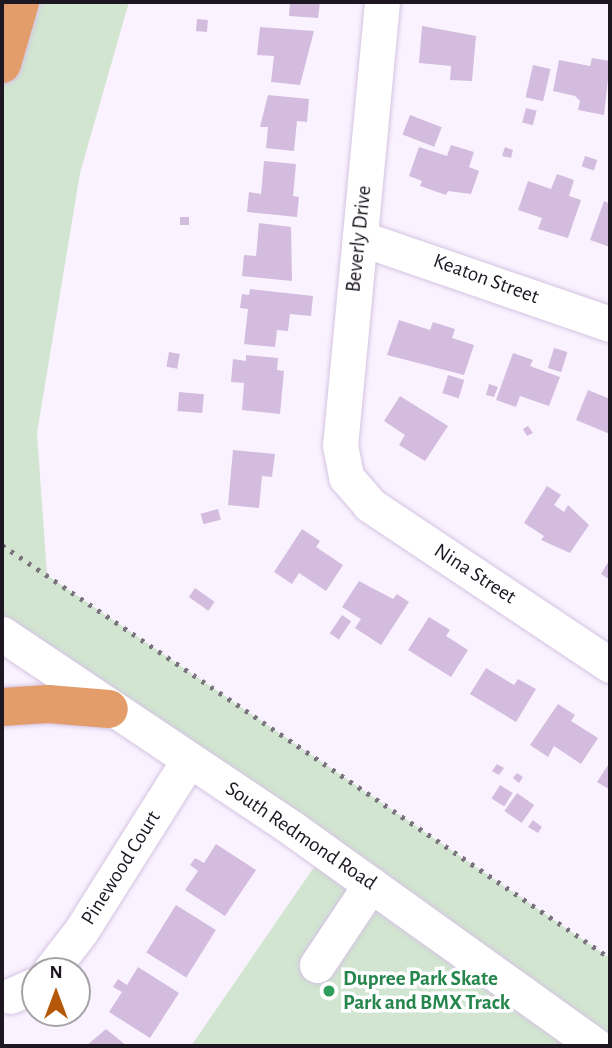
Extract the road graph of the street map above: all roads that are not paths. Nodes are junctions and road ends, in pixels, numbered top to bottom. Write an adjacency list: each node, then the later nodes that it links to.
1 (20, 2): 3 (highway)
2 (382, 2): 4 (street, Beverly Drive)
3 (2, 64)
4 (360, 238): 5 (street, Keaton Street); 6 (street, Beverly Drive)
5 (610, 324)
6 (346, 477): 8 (street, Nina Street)
7 (2, 634): 10 (street, South Redmond Road)
8 (610, 665)
9 (2, 707): 10 (highway)
10 (109, 709): 11 (street, South Redmond Road)
11 (188, 761): 12 (street, South Redmond Road); 13 (street, Pinewood Court)
12 (372, 884): 14 (street); 15 (street, South Redmond Road)
13 (61, 957)
14 (317, 965)
15 (596, 1046)

